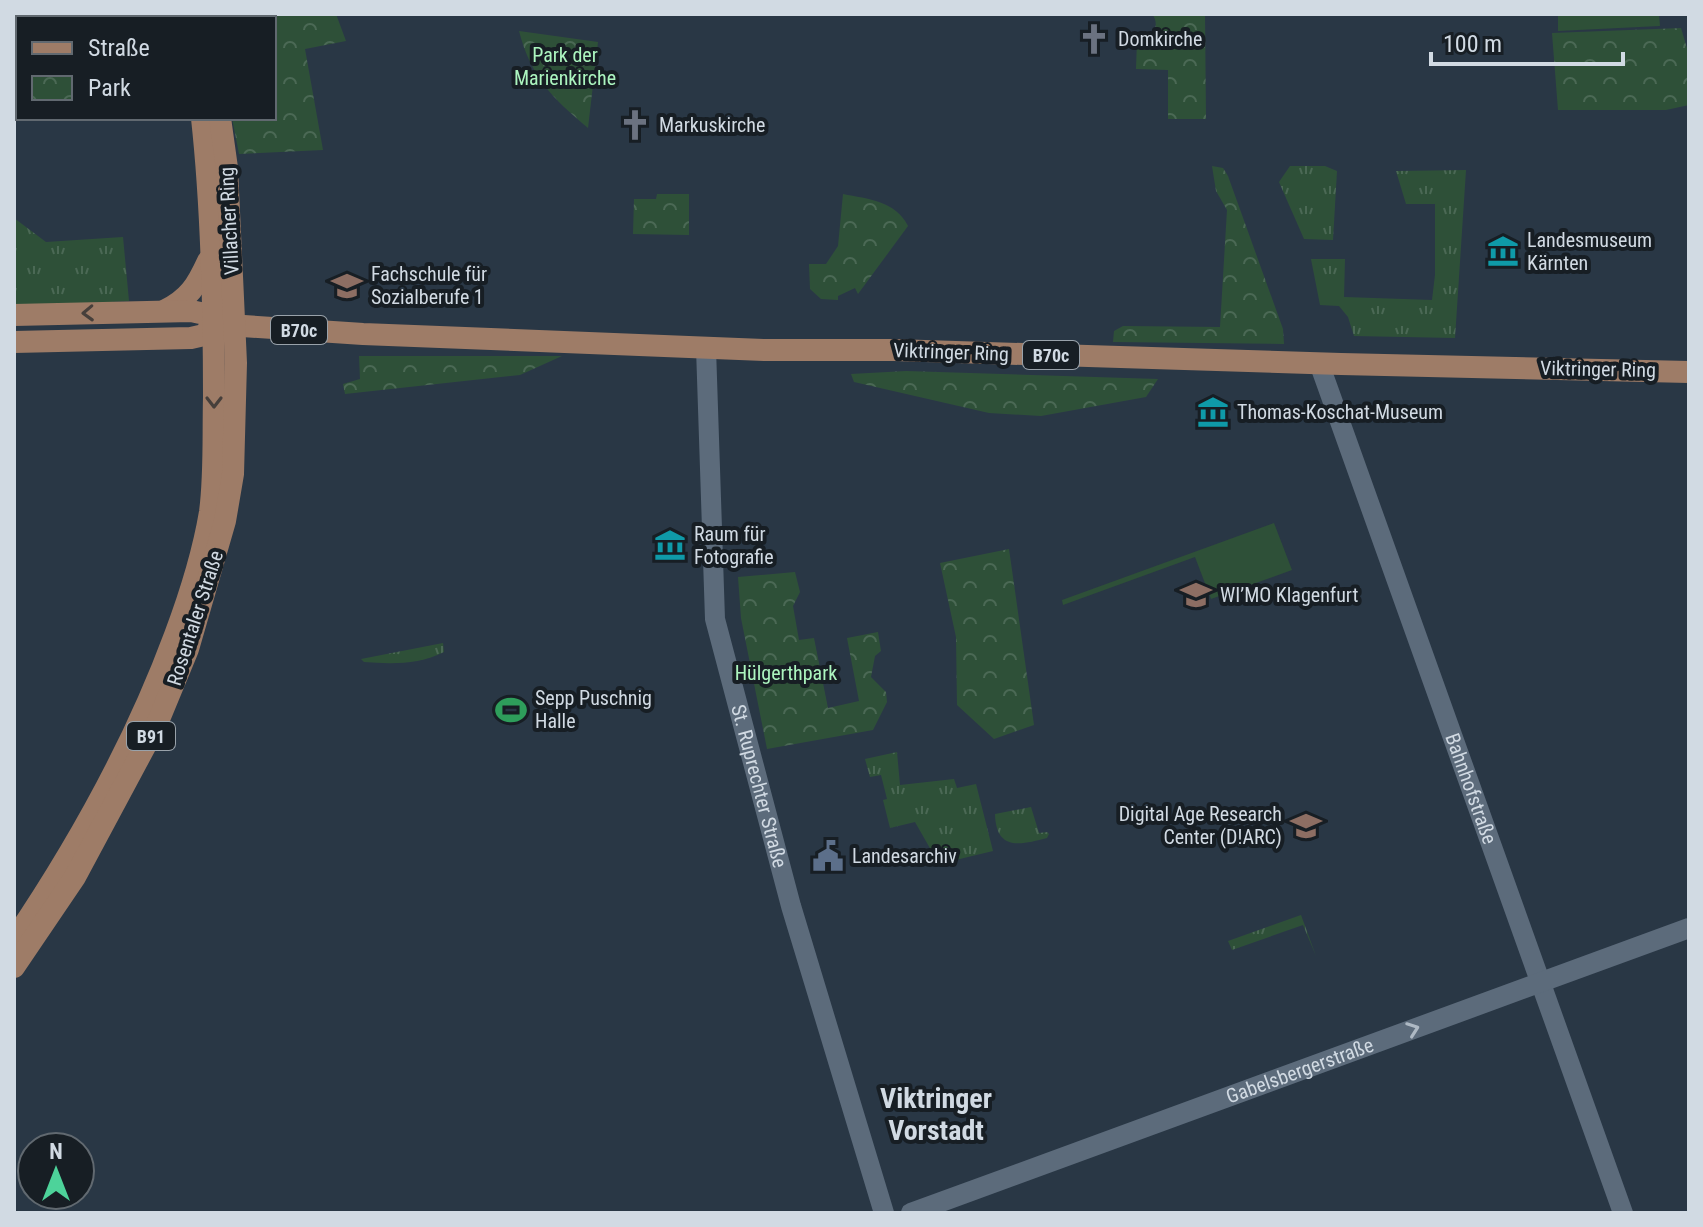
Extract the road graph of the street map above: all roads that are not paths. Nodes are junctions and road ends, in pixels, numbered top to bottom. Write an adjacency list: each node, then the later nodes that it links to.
1 (202, 120): 3 (main road, Villacher Ring / B91)
2 (220, 120): 6 (main road, Villacher Ring / B91)
3 (210, 257): 4 (main road); 6 (main road, Villacher Ring / B91)
4 (163, 311): 5 (main road, one-way to 5); 6 (main road)
5 (14, 315)
6 (224, 324): 7 (main road); 8 (main road, Viktringer Ring / B70c); 12 (main road, Rosentaler Straße / B91, one-way to 12); 13 (main road, Rosentaler Straße / B91)
7 (14, 342)
8 (706, 348): 9 (main road, Viktringer Ring / B70c); 15 (street, St. Ruprechter Straße)
9 (1319, 363): 10 (main road, Viktringer Ring / B70c); 14 (street, Bahnhofstraße)
10 (1689, 372)
11 (1689, 928): 14 (street, Gabelsbergerstraße)
12 (14, 940)
13 (14, 967)
14 (1541, 982): 16 (street, Gabelsbergerstraße, one-way to 14); 17 (street, Bahnhofstraße)
15 (884, 1213)
16 (911, 1213)
17 (1623, 1213)

